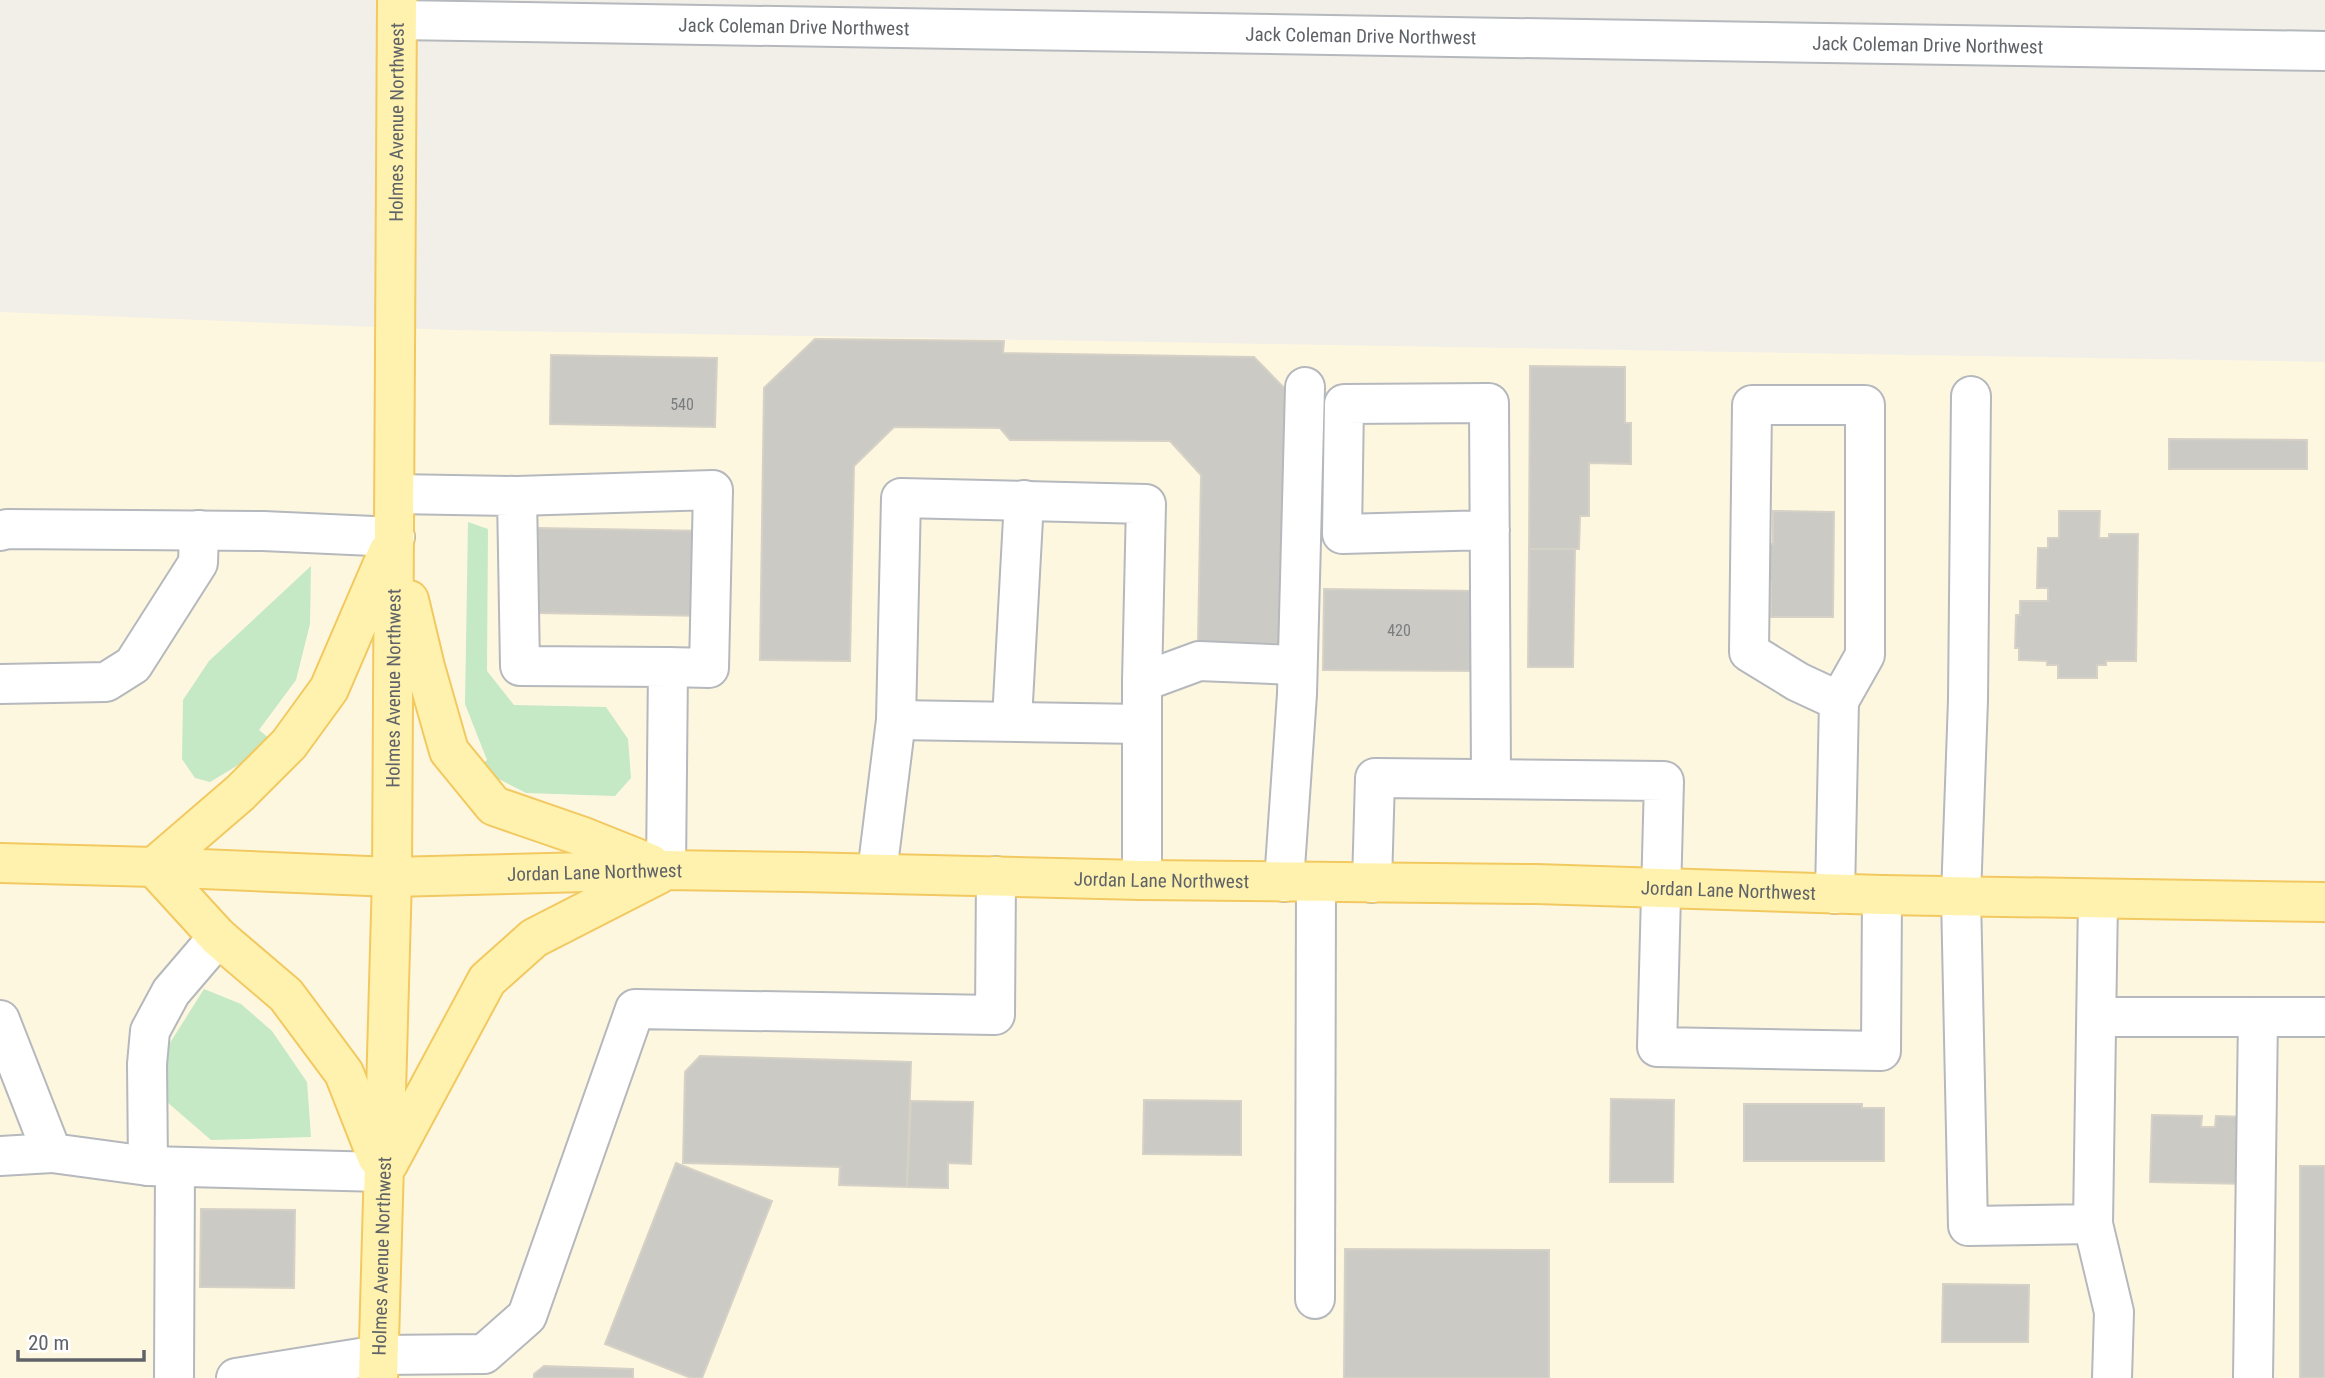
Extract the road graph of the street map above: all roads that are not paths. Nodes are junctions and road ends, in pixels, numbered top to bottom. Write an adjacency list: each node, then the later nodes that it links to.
1 (397, 10): 2 (street, Jack Coleman Drive Northwest); 5 (main road, Holmes Avenue Northwest)
2 (2325, 51)
3 (1305, 387): 12 (street)
4 (1970, 396): 33 (street)
5 (395, 494): 6 (street); 11 (main road, Holmes Avenue Northwest)
6 (517, 496): 13 (street); 13 (street)
7 (1024, 500): 14 (street); 17 (street); 18 (street)
8 (200, 530): 10 (street); 11 (street); 15 (street)
9 (1490, 530): 9 (street); 20 (street)
10 (0, 531)
11 (395, 537): 22 (main road); 23 (main road); 26 (main road, Holmes Avenue Northwest)
12 (1297, 665): 14 (street); 28 (street)
13 (668, 667): 23 (street)
14 (1142, 682): 19 (street)
15 (0, 684)
16 (1839, 701): 16 (street); 31 (street)
17 (896, 720): 18 (street); 24 (street)
18 (1012, 720): 19 (street)
19 (1142, 724): 27 (street)
20 (1491, 779): 29 (street); 30 (street)
21 (0, 863): 22 (main road, Jordan Lane Northwest)
22 (155, 866): 26 (main road, Jordan Lane Northwest); 36 (main road)
23 (666, 870): 24 (main road, Jordan Lane Northwest); 26 (main road, Jordan Lane Northwest); 44 (main road)
24 (877, 873): 25 (main road, Jordan Lane Northwest)
25 (996, 876): 27 (main road, Jordan Lane Northwest); 47 (street)
26 (392, 877): 44 (main road, Holmes Avenue Northwest)
27 (1142, 880): 28 (main road, Jordan Lane Northwest)
28 (1300, 882): 29 (main road, Jordan Lane Northwest); 46 (street)
29 (1372, 883): 30 (main road, Jordan Lane Northwest)
30 (1662, 888): 31 (main road, Jordan Lane Northwest); 32 (street)
31 (1835, 894): 32 (main road, Jordan Lane Northwest)
32 (1882, 895): 33 (main road, Jordan Lane Northwest)
33 (1961, 896): 34 (main road, Jordan Lane Northwest); 45 (street)
34 (2098, 899): 35 (main road, Jordan Lane Northwest); 37 (street)
35 (2325, 902)
36 (218, 937): 43 (street); 44 (main road)
37 (2097, 1017): 38 (street); 45 (street)
38 (2258, 1017): 39 (street); 51 (street)
39 (2325, 1017)
40 (0, 1020): 41 (street)
41 (52, 1153): 42 (street); 43 (street)
42 (0, 1156)
43 (162, 1166): 44 (street); 48 (street)
44 (383, 1172): 47 (main road, Holmes Avenue Northwest)
45 (2093, 1224): 50 (street)
46 (1315, 1299)
47 (378, 1366): 49 (street)
48 (174, 1378)
49 (236, 1378)
50 (2112, 1378)
51 (2253, 1378)

